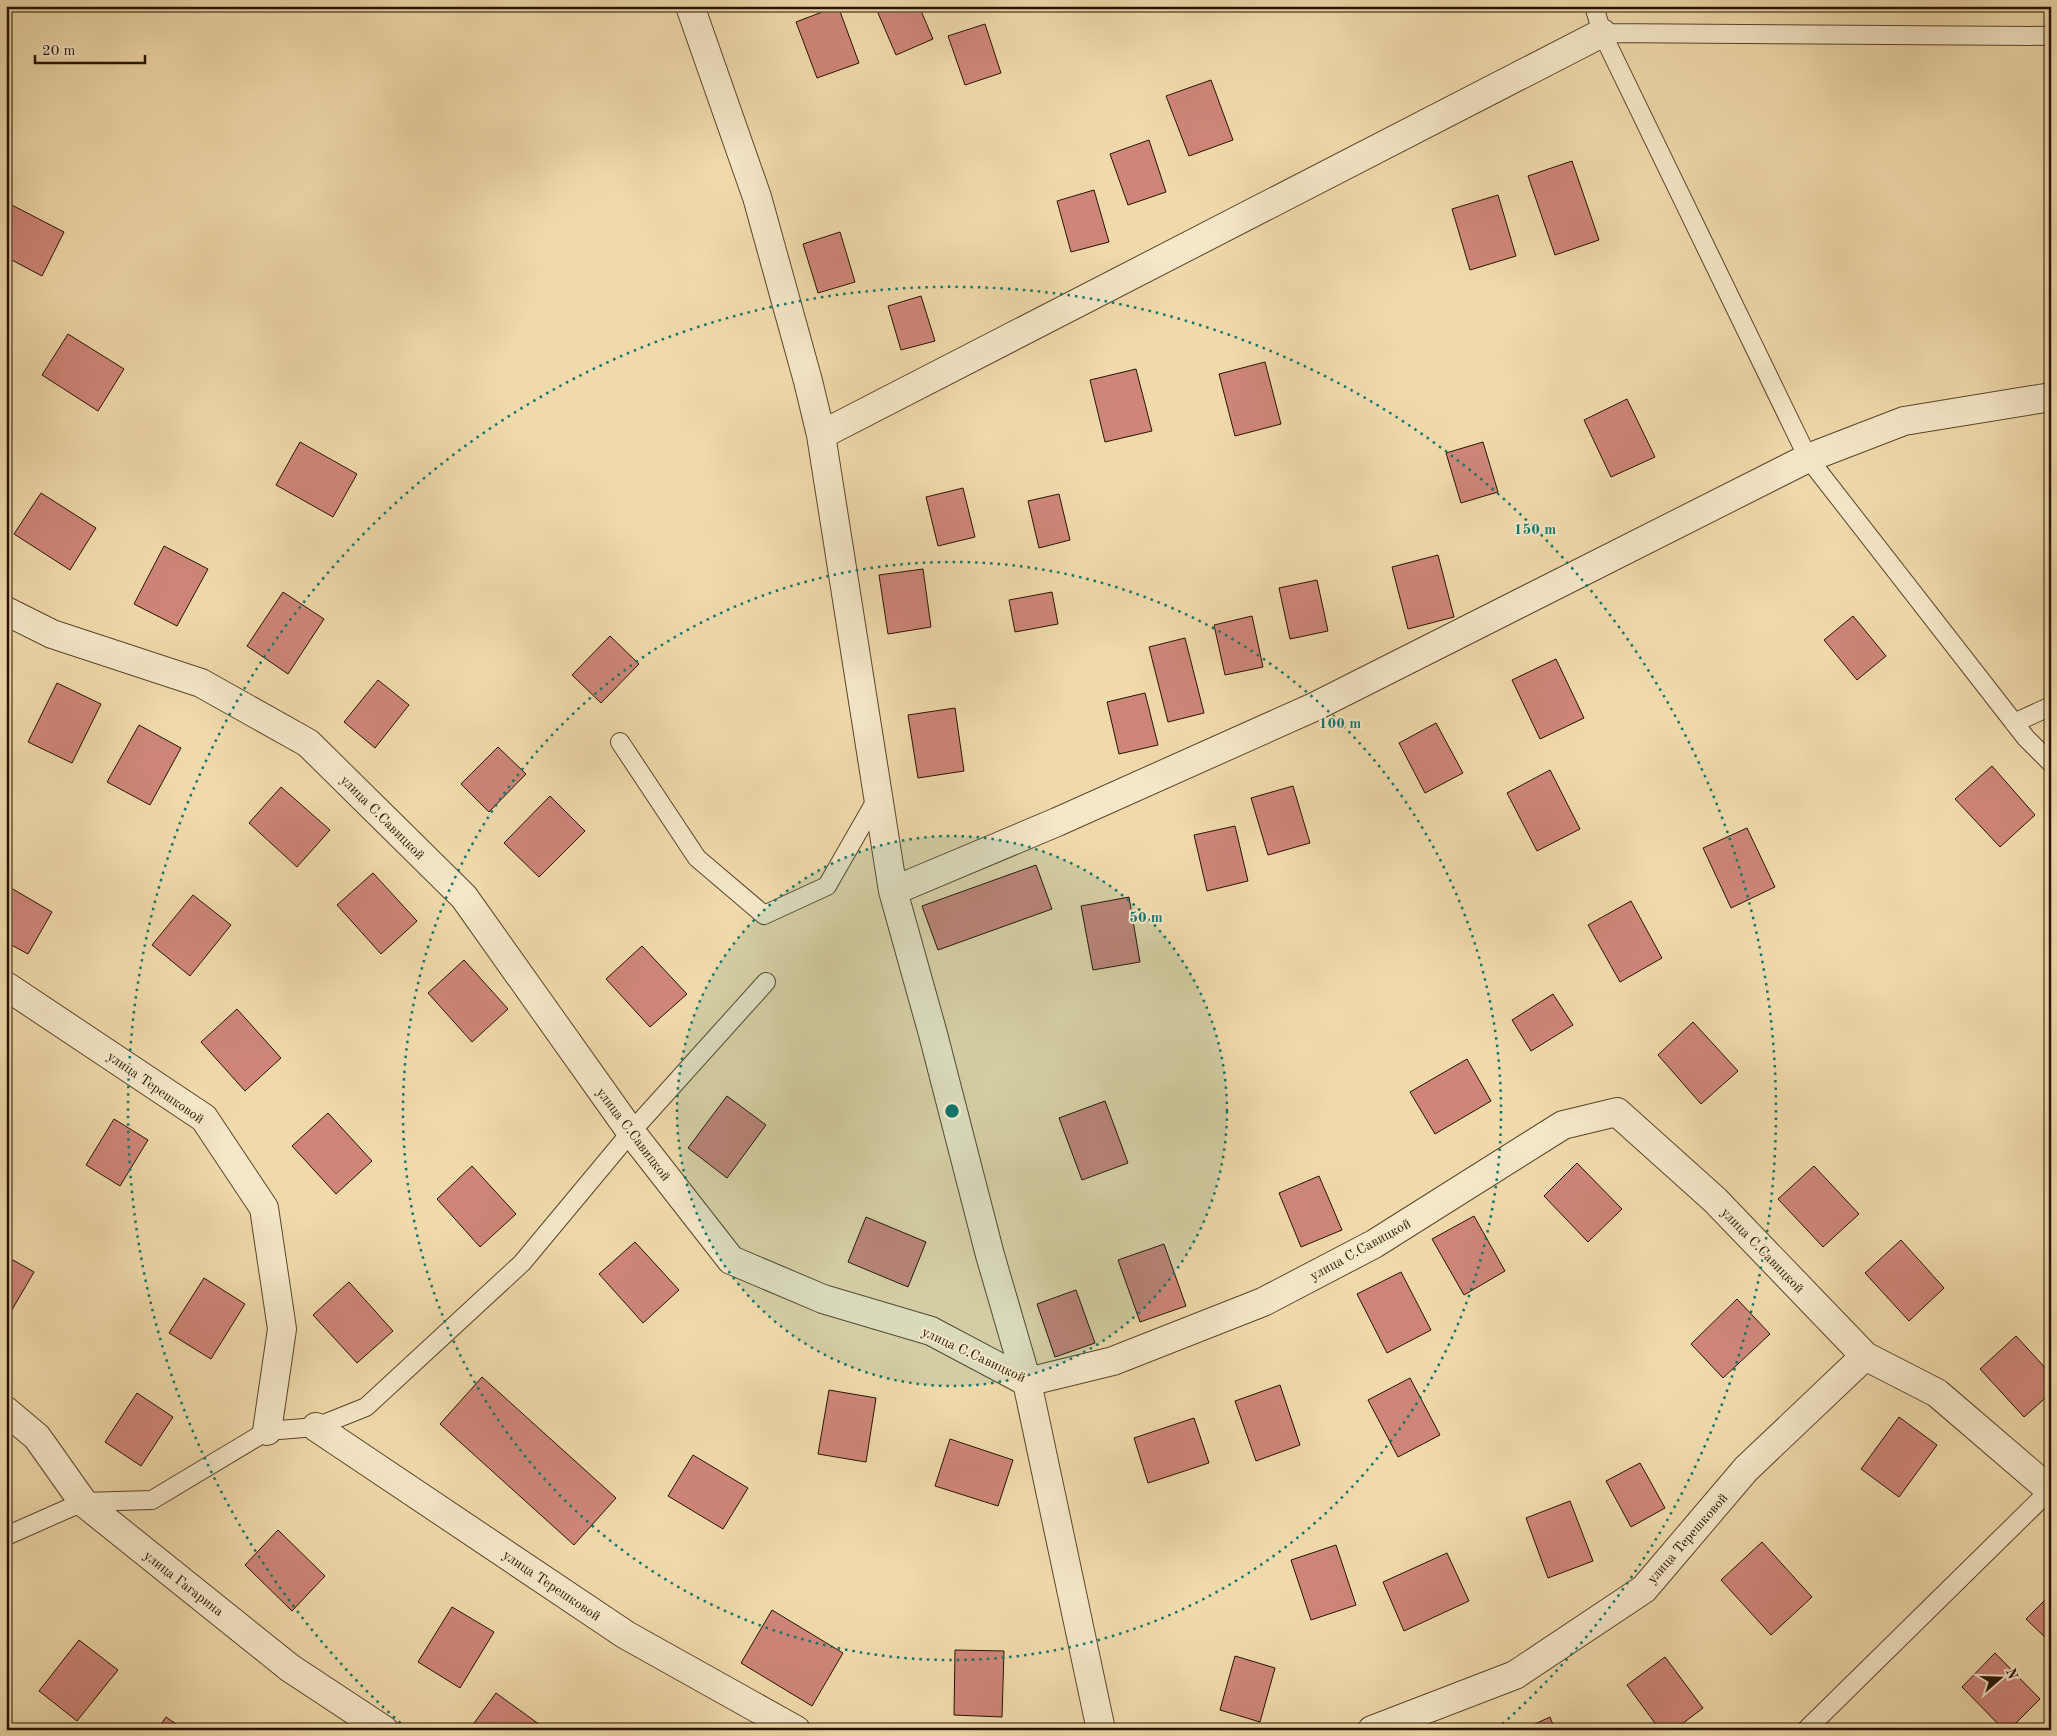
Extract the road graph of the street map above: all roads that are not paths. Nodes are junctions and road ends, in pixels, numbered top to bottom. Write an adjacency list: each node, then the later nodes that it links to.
1 (690, 6): 6 (street)
2 (1594, 6): 3 (lane)
3 (1602, 33): 4 (lane); 6 (street); 7 (lane)
4 (2051, 36)
5 (2051, 397): 7 (street)
6 (821, 435): 13 (street)
7 (1808, 458): 10 (lane); 14 (street)
8 (6, 611): 17 (street, улица С.Савицкой)
9 (2051, 706): 10 (lane)
10 (2014, 723): 12 (lane)
11 (620, 742): 13 (lane)
12 (2051, 764)
13 (879, 796): 14 (street)
14 (893, 891): 19 (street)
15 (766, 982): 17 (lane)
16 (6, 986): 22 (street, улица Терешковой)
17 (631, 1132): 19 (street, улица С.Савицкой); 21 (lane)
18 (1865, 1356): 19 (street, улица С.Савицкой); 23 (street, улица С.Савицкой); 29 (street, улица Терешковой)
19 (1027, 1382): 28 (street)
20 (6, 1411): 24 (street, улица Гагарина)
21 (316, 1427): 22 (lane); 27 (street, улица Терешковой)
22 (267, 1431): 24 (lane)
23 (2050, 1490): 30 (lane)
24 (83, 1502): 25 (lane); 26 (street, улица Гагарина)
25 (6, 1536)
26 (384, 1730)
27 (796, 1730)
28 (1101, 1730)
29 (1372, 1730)
30 (1806, 1730)

